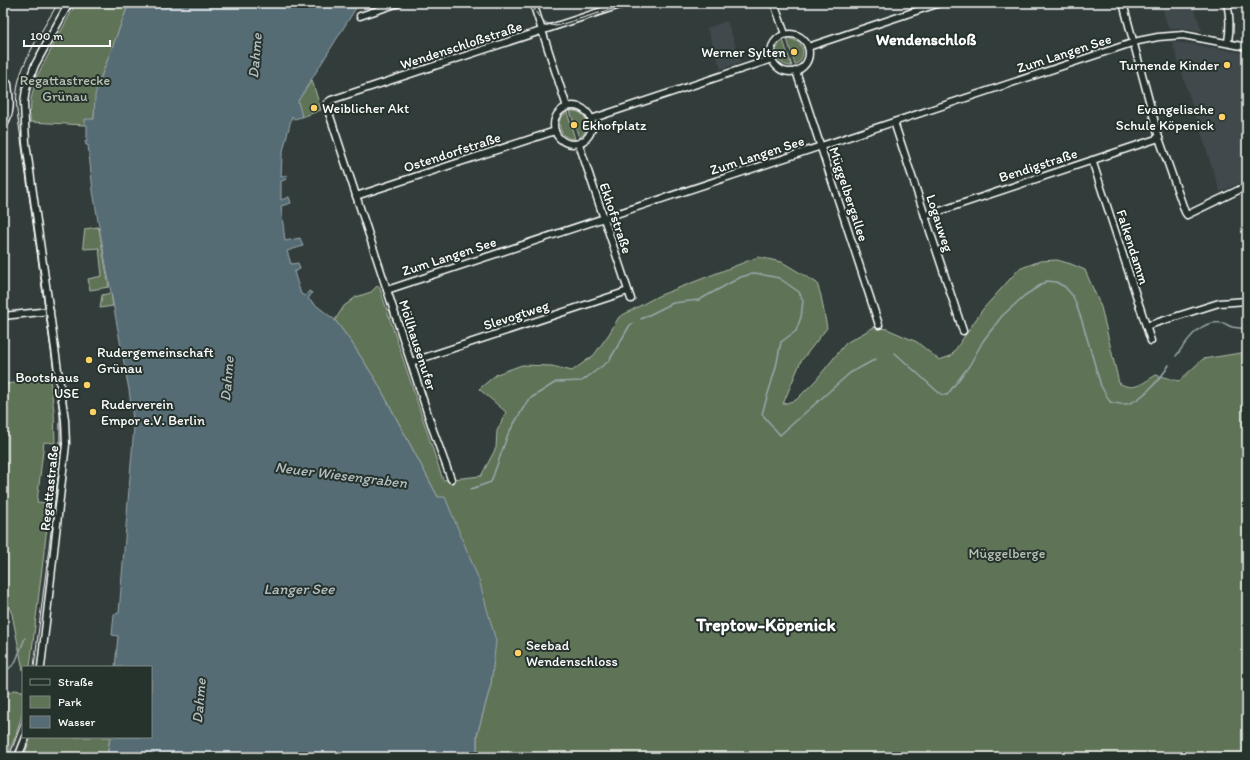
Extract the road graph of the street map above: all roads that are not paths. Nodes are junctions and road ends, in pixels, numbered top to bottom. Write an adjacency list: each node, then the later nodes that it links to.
1 (69, 3): 19 (street, Regattastraße)
2 (400, 3): 9 (street)
3 (533, 3): 10 (street)
4 (626, 3): 10 (street, Wendenschloßstraße)
5 (774, 3): 11 (street)
6 (940, 3): 14 (street)
7 (1123, 3): 13 (street)
8 (1227, 3): 12 (street)
9 (360, 16)
10 (542, 31): 20 (street, Wendenschloßstraße); 22 (street)
11 (784, 34): 14 (street); 16 (street)
12 (1228, 42): 13 (street, Zum Langen See); 15 (street, Zum Langen See)
13 (1134, 43): 24 (street, Zum Langen See); 27 (street)
14 (808, 47): 17 (street)
15 (1247, 47)
16 (772, 59): 17 (street); 23 (street)
17 (796, 71): 29 (street, Müggelbergallee)
18 (3, 80): 21 (street)
19 (24, 103): 21 (street); 39 (street, Regattastraße)
20 (327, 103): 32 (street, Möllhausenufer)
21 (10, 104): 25 (street)
22 (567, 107): 23 (street); 26 (street)
23 (591, 119): 28 (street)
24 (894, 122): 29 (street, Zum Langen See); 33 (street, Logauweg)
25 (3, 127)
26 (555, 131): 28 (street); 32 (street, Ostendorfstraße)
27 (1159, 138): 30 (street, Bendigstraße); 31 (street)
28 (579, 144): 34 (street, Ekhofstraße)
29 (821, 147): 34 (street, Zum Langen See); 41 (street, Müggelbergallee)
30 (1092, 160): 33 (street, Bendigstraße); 42 (street, Falkendamm)
31 (1247, 186)
32 (356, 196): 35 (street, Möllhausenufer)
33 (925, 216): 43 (street, Logauweg)
34 (604, 218): 35 (street, Zum Langen See); 36 (street, Ekhofstraße)
35 (387, 290): 45 (street, Möllhausenufer)
36 (628, 291): 37 (street, Ekhofstraße); 45 (street, Slevogtweg)
37 (631, 300)
38 (1247, 301): 42 (street)
39 (50, 311): 40 (street); 47 (street, Regattastraße)
40 (3, 316)
41 (879, 325)
42 (1146, 326): 44 (street, Falkendamm)
43 (963, 331)
44 (1152, 341)
45 (411, 362): 46 (street, Möllhausenufer)
46 (450, 479)
47 (41, 666)
48 (26, 738): 49 (street)
49 (18, 757)

